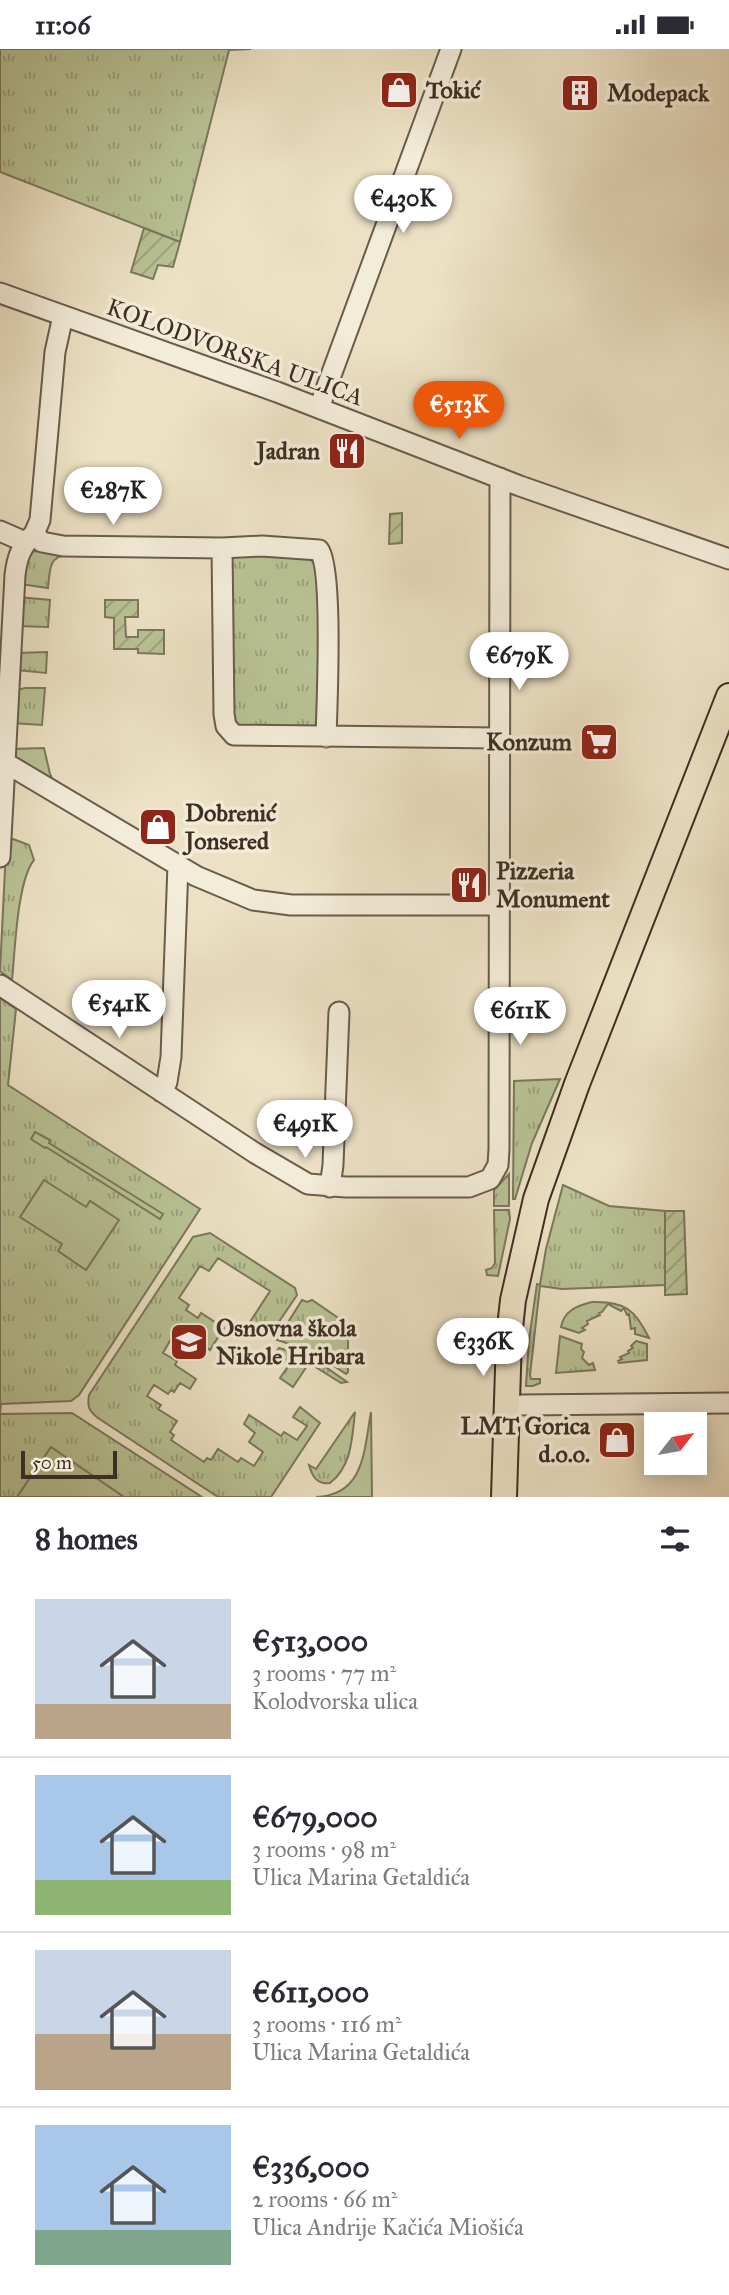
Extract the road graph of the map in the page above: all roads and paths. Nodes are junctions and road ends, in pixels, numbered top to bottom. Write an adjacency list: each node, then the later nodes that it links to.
1 (451, 49): 4 (street)
2 (0, 293): 3 (street, KOLODVORSKA ULICA)
3 (63, 316): 4 (street, KOLODVORSKA ULICA); 7 (street)
4 (319, 408): 5 (street, KOLODVORSKA ULICA)
5 (500, 478): 9 (street, KOLODVORSKA ULICA); 12 (street)
6 (0, 531): 7 (street)
7 (30, 538): 8 (street); 13 (street)
8 (222, 548): 11 (street); 11 (street)
9 (729, 559)
10 (729, 696): 23 (main road)
11 (327, 737): 12 (street)
12 (499, 738): 16 (street)
13 (4, 762): 14 (street); 15 (street)
14 (0, 857)
15 (178, 865): 16 (street); 19 (street)
16 (499, 905): 20 (street)
17 (0, 985): 19 (street)
18 (339, 1012): 20 (street)
19 (162, 1092): 20 (street)
20 (330, 1187)
21 (729, 1403): 22 (street)
22 (521, 1405)
23 (503, 1497)

